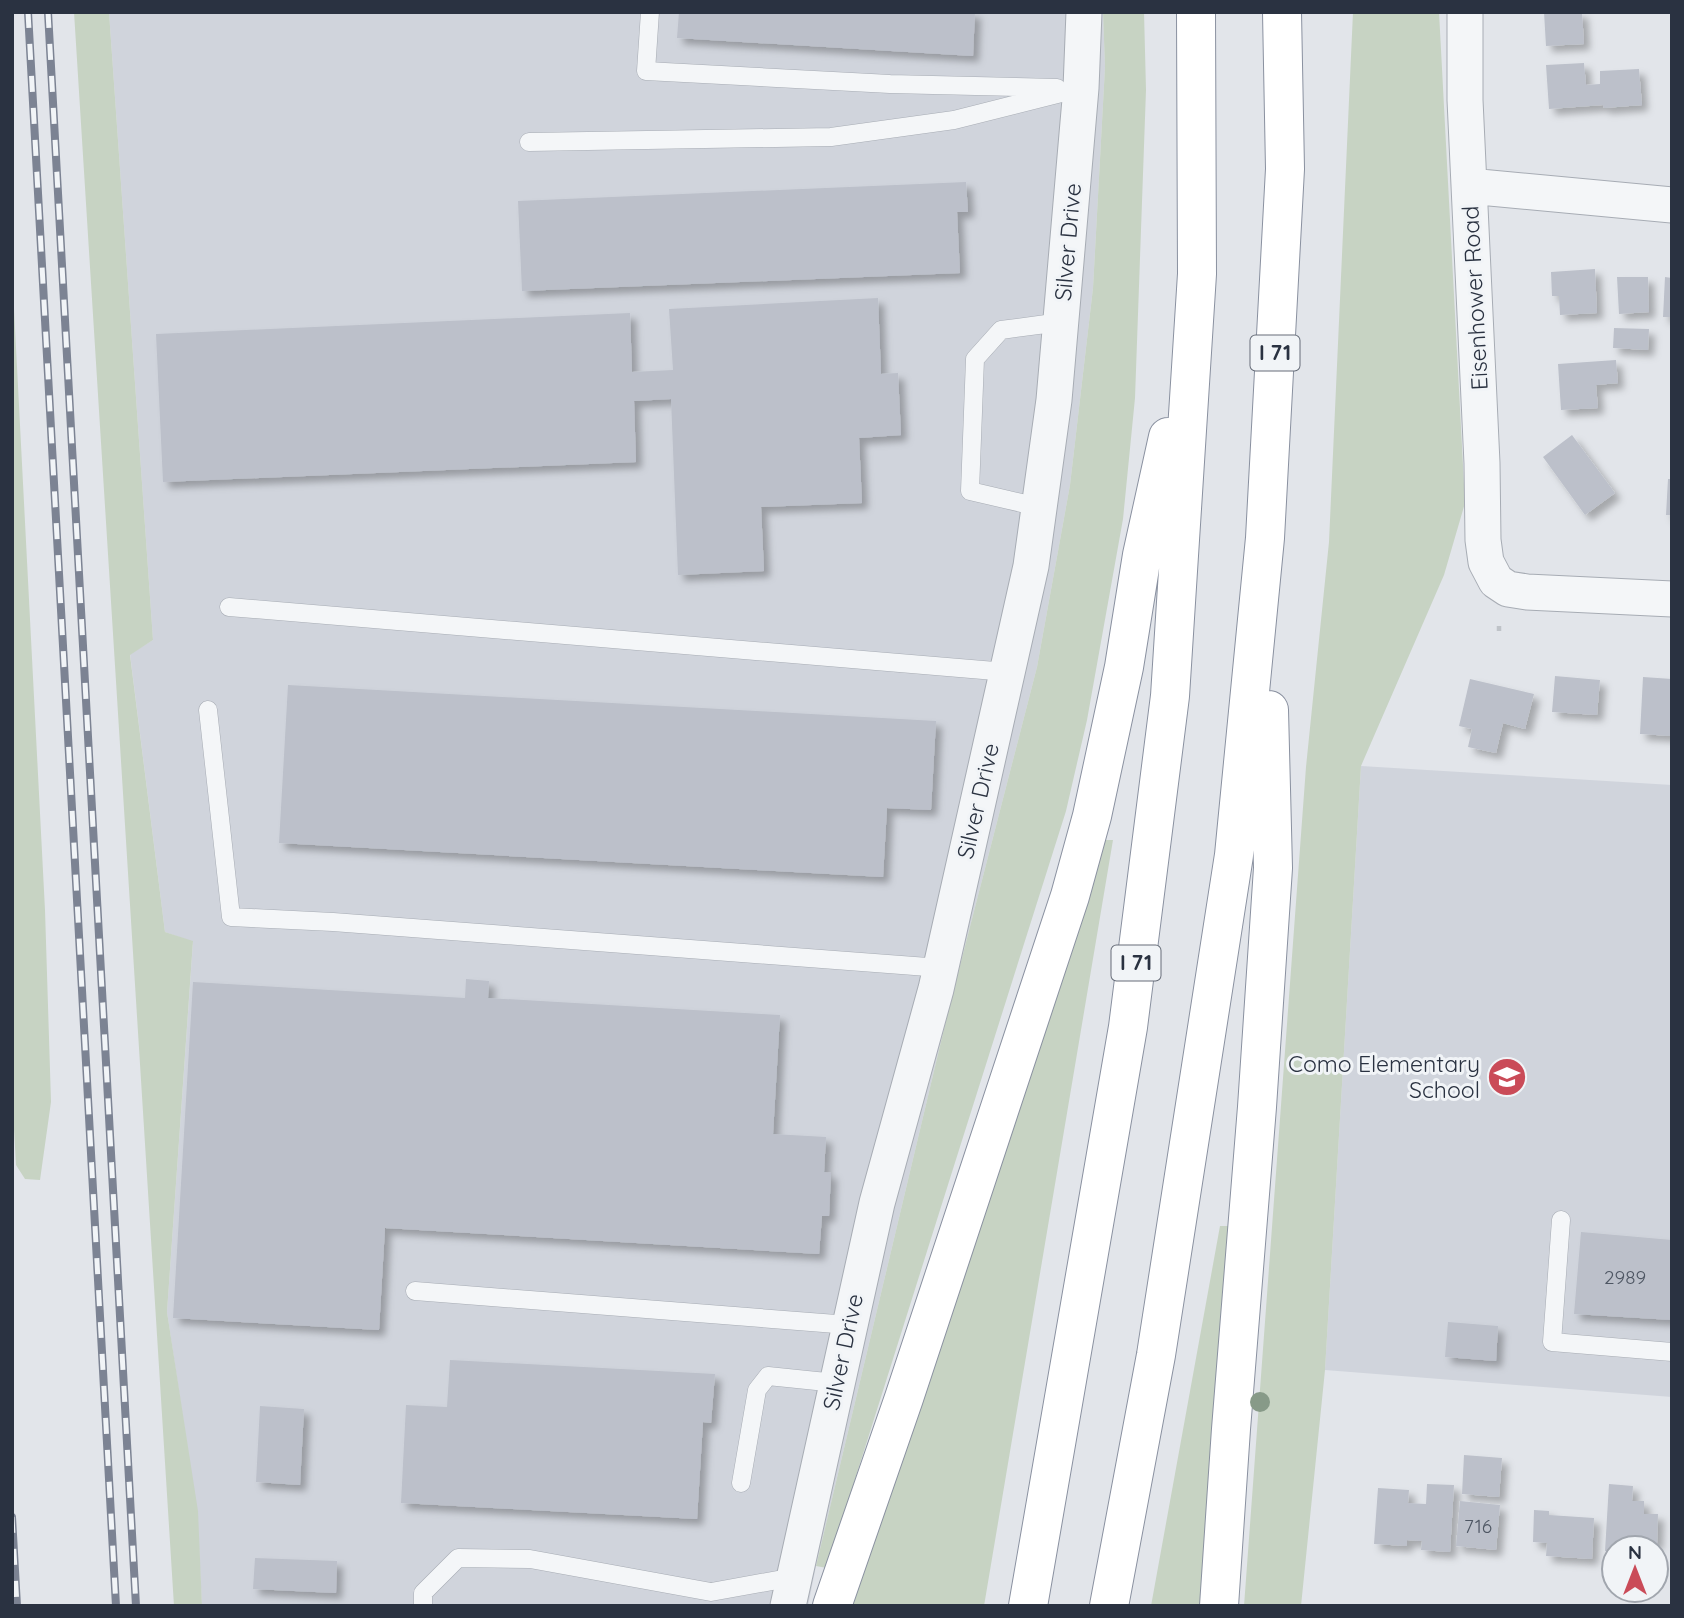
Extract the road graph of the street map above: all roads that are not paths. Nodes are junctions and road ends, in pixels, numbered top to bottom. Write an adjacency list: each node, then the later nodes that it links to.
1 (650, 12): 7 (lane)
2 (1084, 12): 7 (street, Silver Drive)
3 (1196, 12): 12 (highway, I 71)
4 (1282, 12): 9 (highway, I 71)
5 (1308, 12): 9 (highway)
6 (1465, 12): 10 (street, Eisenhower Road)
7 (1081, 88): 8 (lane); 13 (street, Silver Drive)
8 (529, 142)
9 (1285, 169): 15 (highway, I 71)
10 (1469, 186): 11 (street); 16 (street, Eisenhower Road)
11 (1672, 205)
12 (1195, 315): 29 (highway); 30 (highway, I 71)
13 (1061, 322): 14 (street, Silver Drive); 14 (lane)
14 (1039, 507): 18 (street, Silver Drive)
15 (1265, 538): 31 (highway, I 71); 32 (highway)
16 (1672, 599)
17 (229, 607): 18 (lane)
18 (1007, 671): 20 (street, Silver Drive)
19 (208, 710): 20 (lane)
20 (941, 968): 23 (street, Silver Drive)
21 (1561, 1220): 24 (lane)
22 (415, 1290): 23 (lane)
23 (849, 1325): 25 (street, Silver Drive)
24 (1672, 1352)
25 (836, 1383): 26 (lane); 27 (street, Silver Drive)
26 (741, 1483)
27 (793, 1596): 28 (lane)
28 (424, 1606)
29 (832, 1606)
30 (1028, 1606)
31 (1109, 1606)
32 (1219, 1606)

